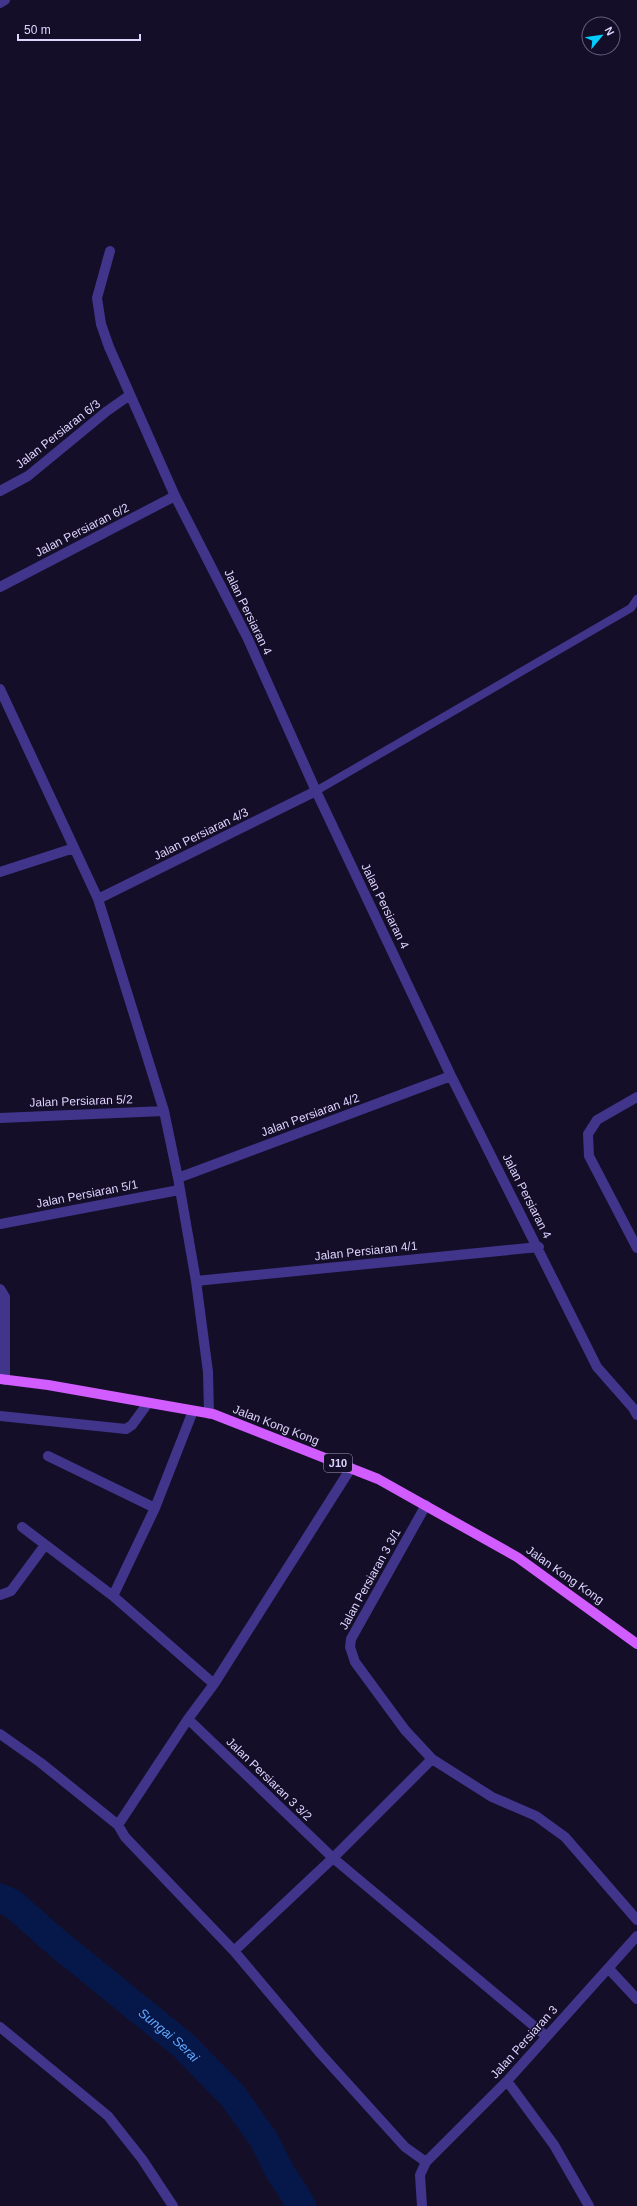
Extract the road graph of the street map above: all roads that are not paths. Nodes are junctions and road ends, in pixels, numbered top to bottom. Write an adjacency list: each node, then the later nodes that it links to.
1 (5, 0): 2 (street)
2 (0, 3)
3 (110, 251): 4 (street, Jalan Persiaran 4)
4 (130, 395): 5 (street, Jalan Persiaran 6/3); 6 (street, Jalan Persiaran 4)
5 (0, 491)
6 (175, 496): 7 (street, Jalan Persiaran 6/2); 10 (street, Jalan Persiaran 4)
7 (0, 587)
8 (637, 599): 10 (lane)
9 (0, 690): 11 (street)
10 (316, 791): 13 (street, Jalan Persiaran 4/3); 14 (street, Jalan Persiaran 4)
11 (74, 848): 12 (street); 13 (street)
12 (0, 872)
13 (98, 899): 16 (street)
14 (452, 1076): 18 (street, Jalan Persiaran 4/2); 21 (street, Jalan Persiaran 4)
15 (637, 1097): 22 (street)
16 (164, 1111): 17 (street, Jalan Persiaran 5/2); 18 (street)
17 (0, 1118)
18 (178, 1178): 19 (street)
19 (179, 1190): 20 (street, Jalan Persiaran 5/1); 23 (street)
20 (0, 1224)
21 (539, 1247): 23 (street, Jalan Persiaran 4/1); 29 (street, Jalan Persiaran 4)
22 (637, 1248)
23 (196, 1281): 28 (street)
24 (0, 1290): 25 (street)
25 (3, 1379): 26 (main road, Jalan Kong Kong / J10)
26 (148, 1403): 27 (main road, Jalan Kong Kong / J10); 30 (street)
27 (193, 1411): 28 (main road, Jalan Kong Kong / J10); 34 (street)
28 (209, 1414): 32 (main road, Jalan Kong Kong / J10)
29 (637, 1415)
30 (0, 1416)
31 (48, 1456): 34 (street)
32 (351, 1468): 33 (main road, Jalan Kong Kong / J10); 40 (street)
33 (426, 1505): 39 (main road, Jalan Kong Kong / J10); 43 (street, Jalan Persiaran 3 3/1)
34 (155, 1508): 38 (street)
35 (22, 1527): 36 (street)
36 (45, 1545): 37 (street); 38 (street)
37 (0, 1595)
38 (113, 1596): 40 (street)
39 (637, 1644)
40 (214, 1684): 41 (street)
41 (188, 1719): 44 (street); 45 (street, Jalan Persiaran 3 3/2)
42 (0, 1734): 44 (street)
43 (432, 1759): 45 (street); 46 (street, Jalan Persiaran 3 3/1)
44 (118, 1825): 48 (street)
45 (333, 1858): 48 (street); 52 (street, Jalan Persiaran 3 3/2)
46 (637, 1920)
47 (637, 1936): 49 (street, Jalan Persiaran 3)
48 (234, 1951): 54 (street)
49 (609, 1969): 50 (street); 52 (street, Jalan Persiaran 3)
50 (637, 1999)
51 (0, 2027): 55 (street)
52 (546, 2036): 53 (street, Jalan Persiaran 3)
53 (507, 2081): 54 (street, Jalan Persiaran 3); 57 (street)
54 (426, 2162): 56 (street)
55 (173, 2206)
56 (422, 2206)
57 (589, 2206)

